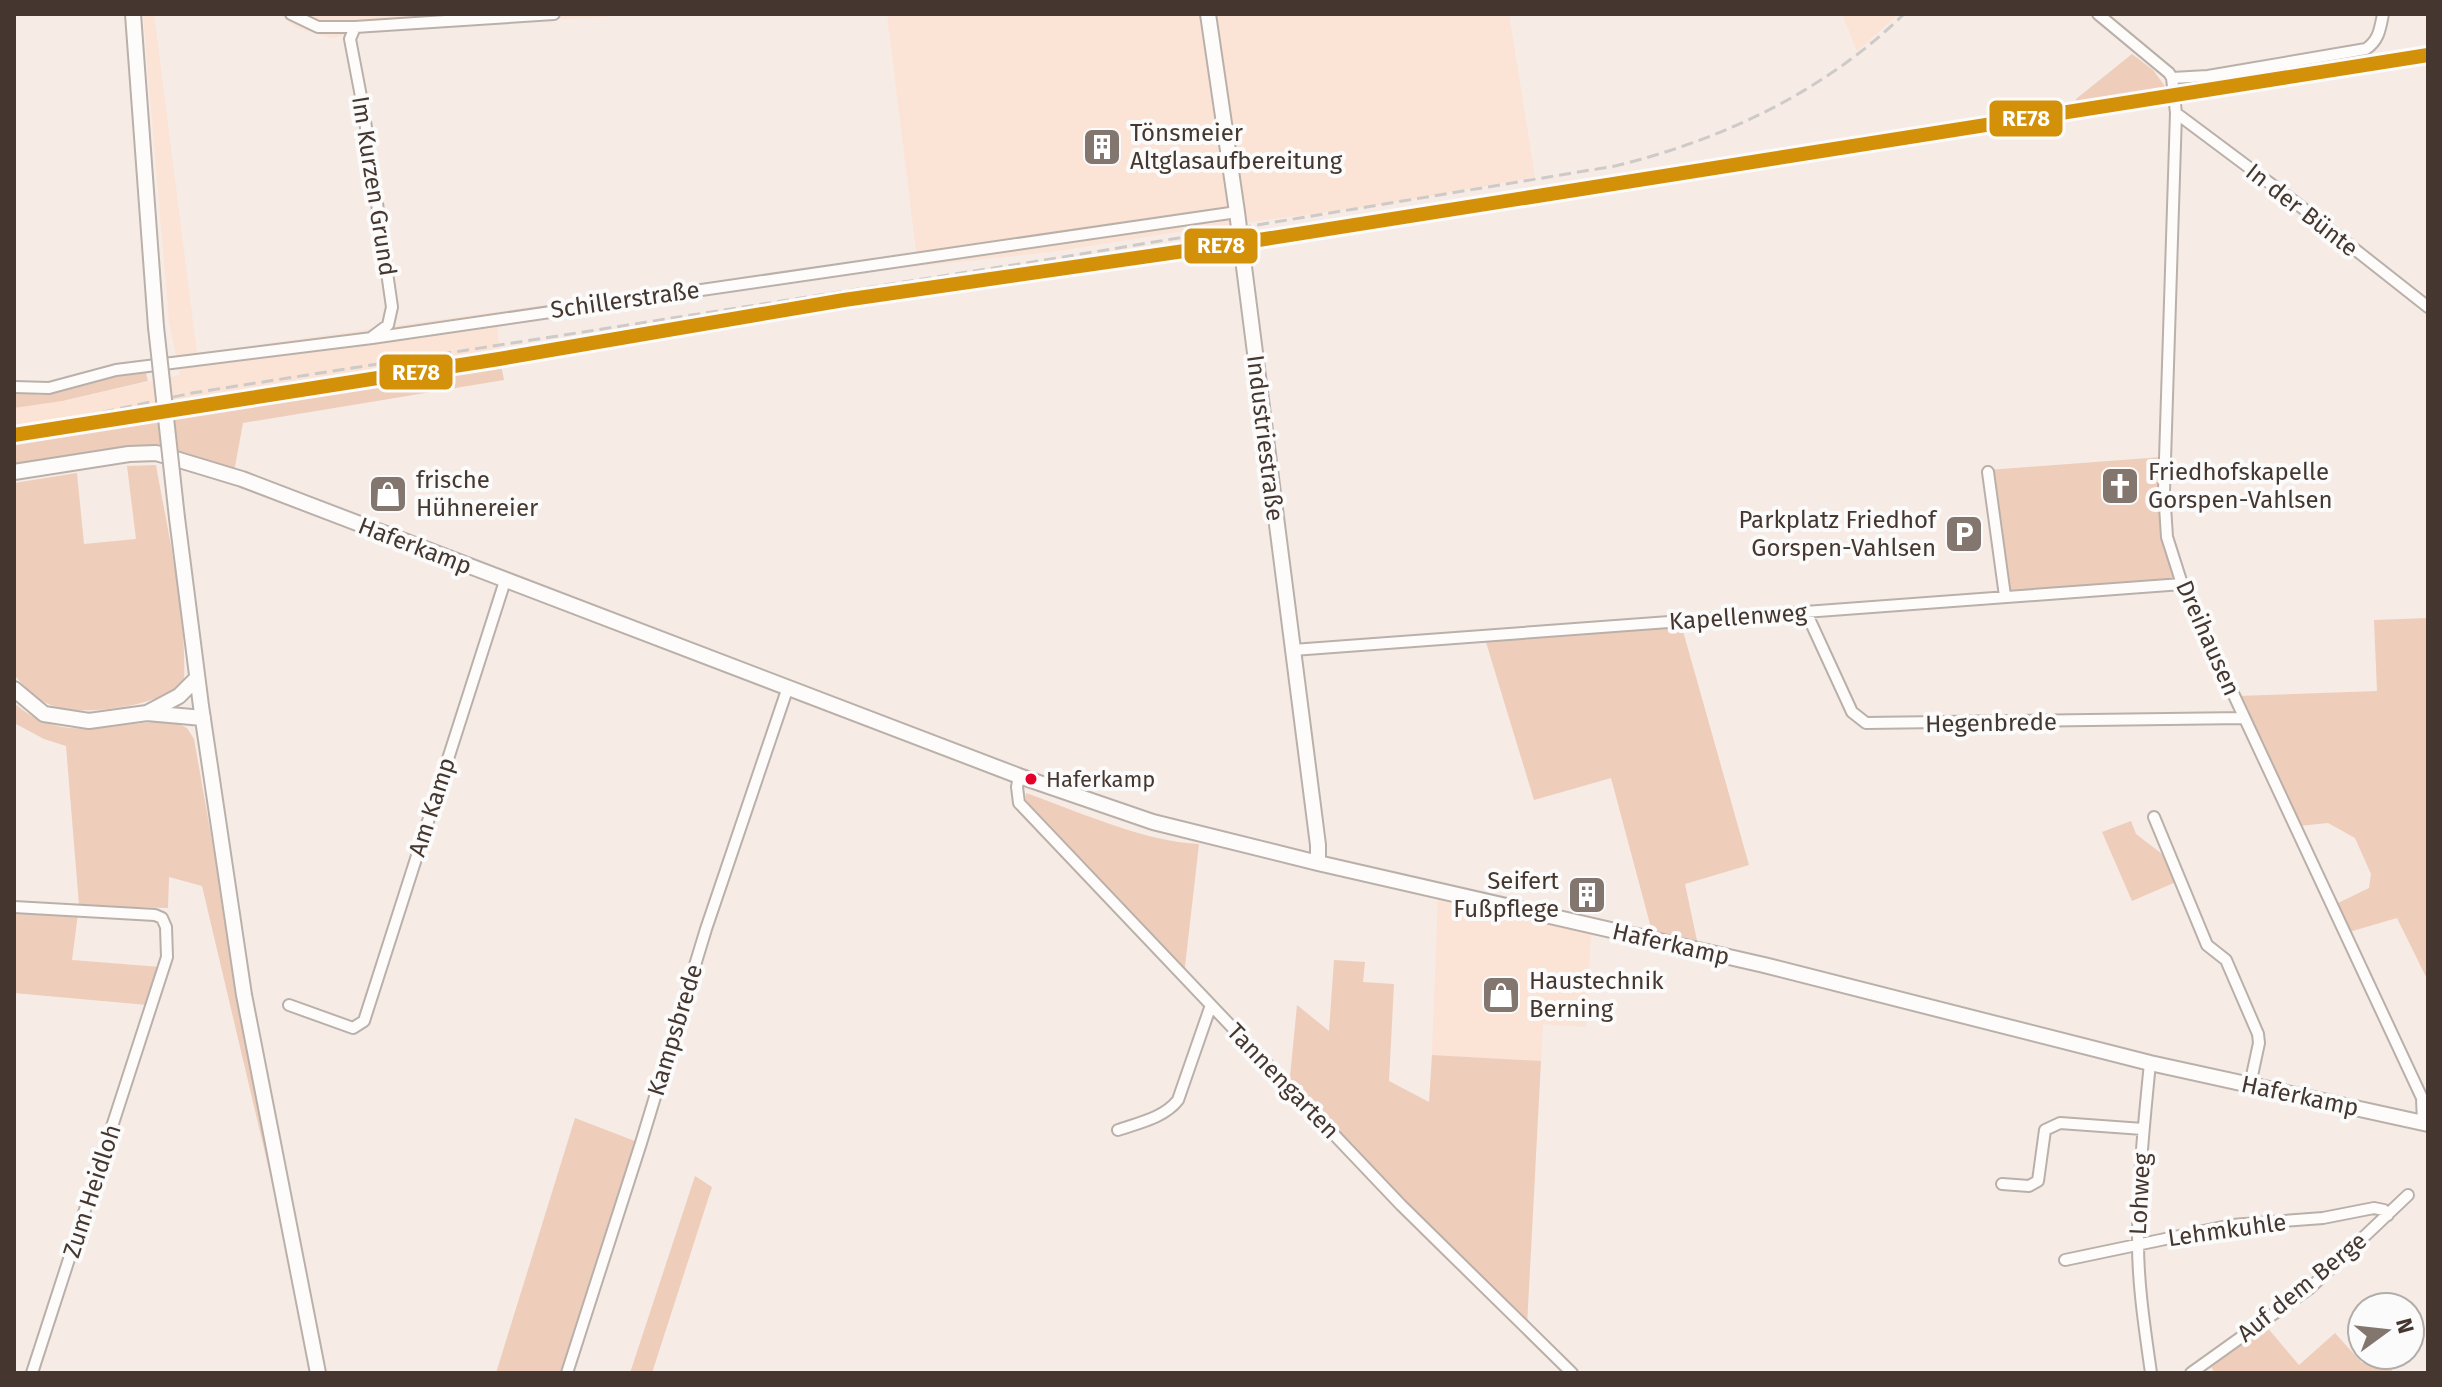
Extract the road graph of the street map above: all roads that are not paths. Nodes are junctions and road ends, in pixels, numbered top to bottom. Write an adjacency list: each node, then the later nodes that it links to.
1 (133, 14): 21 (street, bridge)
2 (291, 14): 7 (street)
3 (554, 14): 7 (street)
4 (1208, 14): 10 (street, Industriestraße)
5 (2098, 14): 8 (street)
6 (2383, 14): 8 (street)
7 (355, 27): 12 (street, Im Kurzen Grund)
8 (2172, 78): 9 (street, Dreihausen)
9 (2176, 113): 11 (street, In der Bünte); 17 (street, Dreihausen)
10 (1237, 212): 12 (street, Schillerstraße); 20 (street, Industriestraße)
11 (2428, 307)
12 (372, 338): 13 (street, Schillerstraße)
13 (14, 387)
14 (14, 472): 16 (street, Haferkamp)
15 (1988, 472): 18 (street)
16 (505, 581): 22 (street, Haferkamp); 32 (street, Am Kamp)
17 (2182, 584): 18 (street, Kapellenweg); 27 (street, Dreihausen)
18 (2005, 596): 19 (street, Kapellenweg)
19 (1806, 612): 20 (street, Kapellenweg); 27 (street, Hegenbrede)
20 (1293, 650): 30 (street, Industriestraße)
21 (197, 678): 24 (street); 25 (street)
22 (788, 687): 28 (street, Haferkamp); 46 (street, Kampsbrede)
23 (14, 689): 26 (street)
24 (165, 705): 25 (street); 26 (street)
25 (202, 712): 26 (street); 45 (street)
26 (147, 713)
27 (2244, 718): 36 (street, Dreihausen)
28 (1019, 776): 30 (street, Haferkamp); 33 (street, Tannengarten)
29 (2154, 817): 35 (street)
30 (1318, 863): 34 (street, Haferkamp)
31 (14, 907): 44 (street, Zum Heidloh)
32 (289, 1005)
33 (1211, 1005): 38 (street); 47 (street, Tannengarten)
34 (2150, 1063): 35 (street, Haferkamp); 37 (street, Lohweg)
35 (2250, 1085): 36 (street, Haferkamp)
36 (2426, 1124)
37 (2143, 1129): 39 (street); 42 (street, Lohweg)
38 (1118, 1130)
39 (2002, 1184)
40 (2408, 1195): 41 (street, Auf dem Berge)
41 (2388, 1215): 42 (street, Lehmkuhle); 49 (street, Auf dem Berge)
42 (2138, 1245): 43 (street, Lehmkuhle); 48 (street, Lohweg)
43 (2065, 1260)
44 (32, 1373)
45 (318, 1373)
46 (567, 1373)
47 (1572, 1373)
48 (2151, 1373)
49 (2191, 1373)

